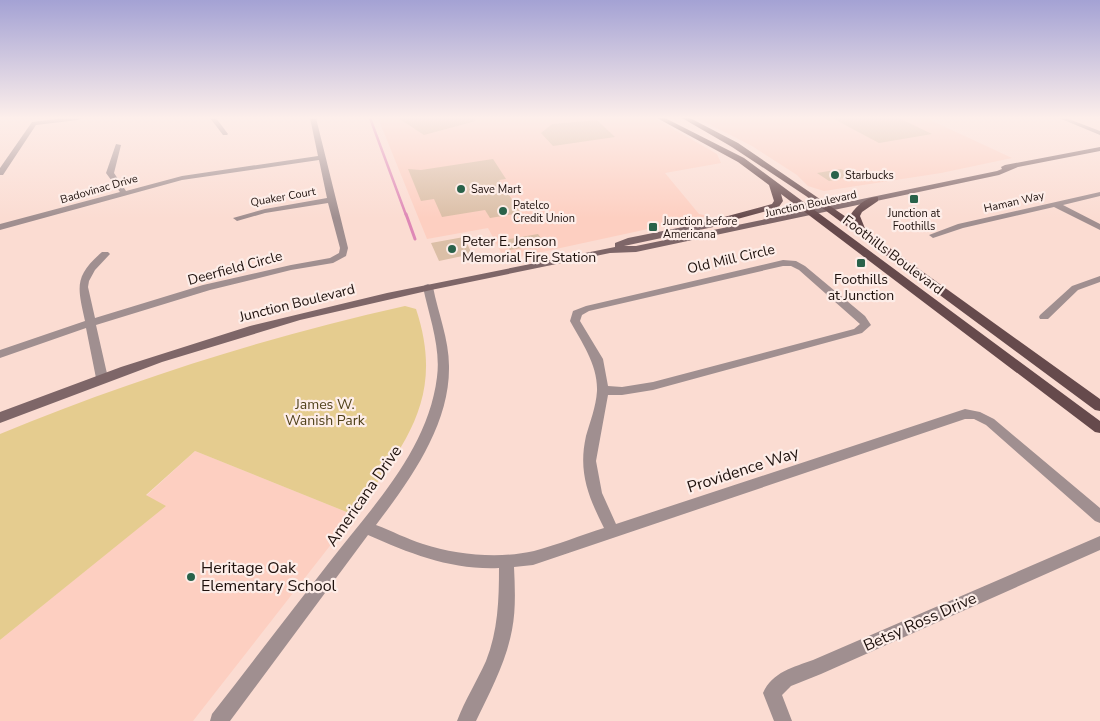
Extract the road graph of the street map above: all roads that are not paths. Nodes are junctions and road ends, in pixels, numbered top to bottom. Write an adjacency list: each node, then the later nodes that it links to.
1 (15, 152): 9 (street)
2 (116, 152): 11 (street)
3 (322, 152): 7 (street, Deerfield Circle)
4 (726, 152): 10 (main road, Foothills Boulevard)
5 (745, 152): 15 (main road, Foothills Boulevard)
6 (1087, 152): 8 (main road, Junction Boulevard)
7 (323, 157): 11 (street, Badovinac Drive); 14 (street, Deerfield Circle)
8 (1014, 167): 13 (main road, Junction Boulevard); 15 (main road, Junction Boulevard)
9 (0, 173)
10 (773, 184): 17 (main road, Foothills Boulevard); 20 (main road)
11 (125, 194): 21 (street, Badovinac Drive)
12 (1100, 194): 16 (street, Haman Way)
13 (875, 199): 18 (main road, Junction Boulevard); 23 (main road)
14 (332, 200): 19 (street, Quaker Court); 30 (street, Deerfield Circle)
15 (821, 202): 17 (main road, Junction Boulevard); 18 (main road, Foothills Boulevard)
16 (1055, 204): 22 (street); 24 (street, Haman Way)
17 (808, 209): 18 (main road, Junction Boulevard); 20 (main road, Junction Boulevard); 25 (main road, Junction Boulevard); 36 (main road, Foothills Boulevard)
18 (830, 209): 23 (main road, Foothills Boulevard)
19 (237, 218)
20 (705, 226): 25 (main road, Junction Boulevard)
21 (0, 227)
22 (1100, 227)
23 (861, 231): 34 (main road, Foothills Boulevard)
24 (933, 235)
25 (610, 250): 28 (main road, Junction Boulevard)
26 (104, 254): 30 (street)
27 (1100, 280): 29 (street)
28 (428, 288): 32 (main road, Junction Boulevard); 38 (street, Americana Drive)
29 (1044, 317)
30 (90, 324): 31 (street, Deerfield Circle); 32 (street)
31 (0, 354)
32 (102, 378): 35 (main road, Junction Boulevard)
33 (603, 390): 33 (street, Old Mill Circle); 39 (street, Old Mill Circle)
34 (1100, 406)
35 (0, 418)
36 (1100, 428)
37 (1100, 517): 39 (street, Providence Way)
38 (365, 527): 41 (street, Providence Way); 43 (street, Americana Drive)
39 (613, 532): 41 (street, Providence Way)
40 (1100, 543): 44 (street, Betsy Ross Drive)
41 (506, 562): 42 (street)
42 (469, 720)
43 (218, 721)
44 (783, 721)

